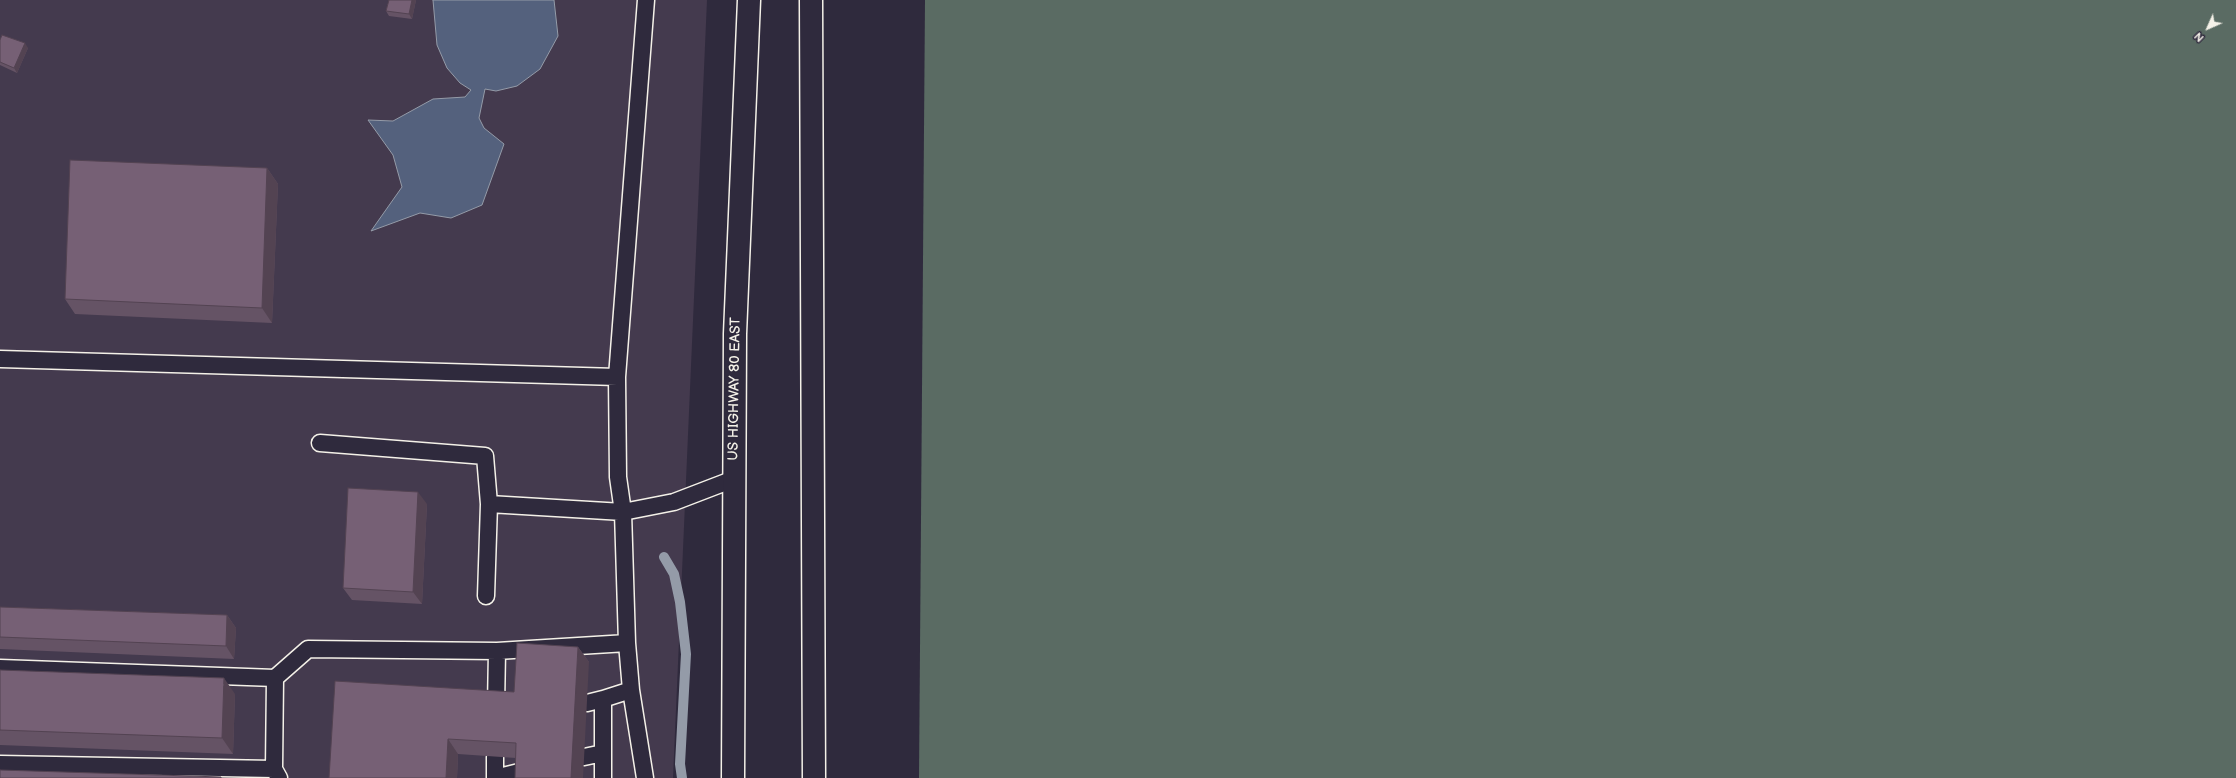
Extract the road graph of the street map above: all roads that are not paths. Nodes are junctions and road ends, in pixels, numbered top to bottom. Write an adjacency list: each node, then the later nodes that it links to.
1 (646, 0): 5 (lane)
2 (749, 0): 7 (main road, US HIGHWAY 80 EAST)
3 (811, 0): 29 (main road)
4 (0, 359): 5 (lane)
5 (617, 377): 9 (lane)
6 (320, 443): 8 (lane)
7 (734, 479): 9 (lane); 28 (main road, US HIGHWAY 80 EAST)
8 (489, 504): 9 (lane); 10 (lane)
9 (623, 512): 11 (lane)
10 (486, 596)
11 (627, 643): 12 (lane); 15 (lane)
12 (497, 651): 14 (lane); 18 (lane)
13 (0, 668): 14 (lane)
14 (275, 678): 24 (lane)
15 (631, 690): 16 (lane); 27 (lane)
16 (603, 699): 17 (lane); 19 (lane)
17 (587, 703)
18 (496, 706)
19 (603, 753): 21 (lane); 26 (lane)
20 (495, 757): 25 (lane)
21 (584, 757)
22 (0, 764): 24 (lane)
23 (526, 770): 25 (lane)
24 (277, 773)
25 (495, 778)
26 (603, 778)
27 (645, 778)
28 (733, 778)
29 (814, 778)

